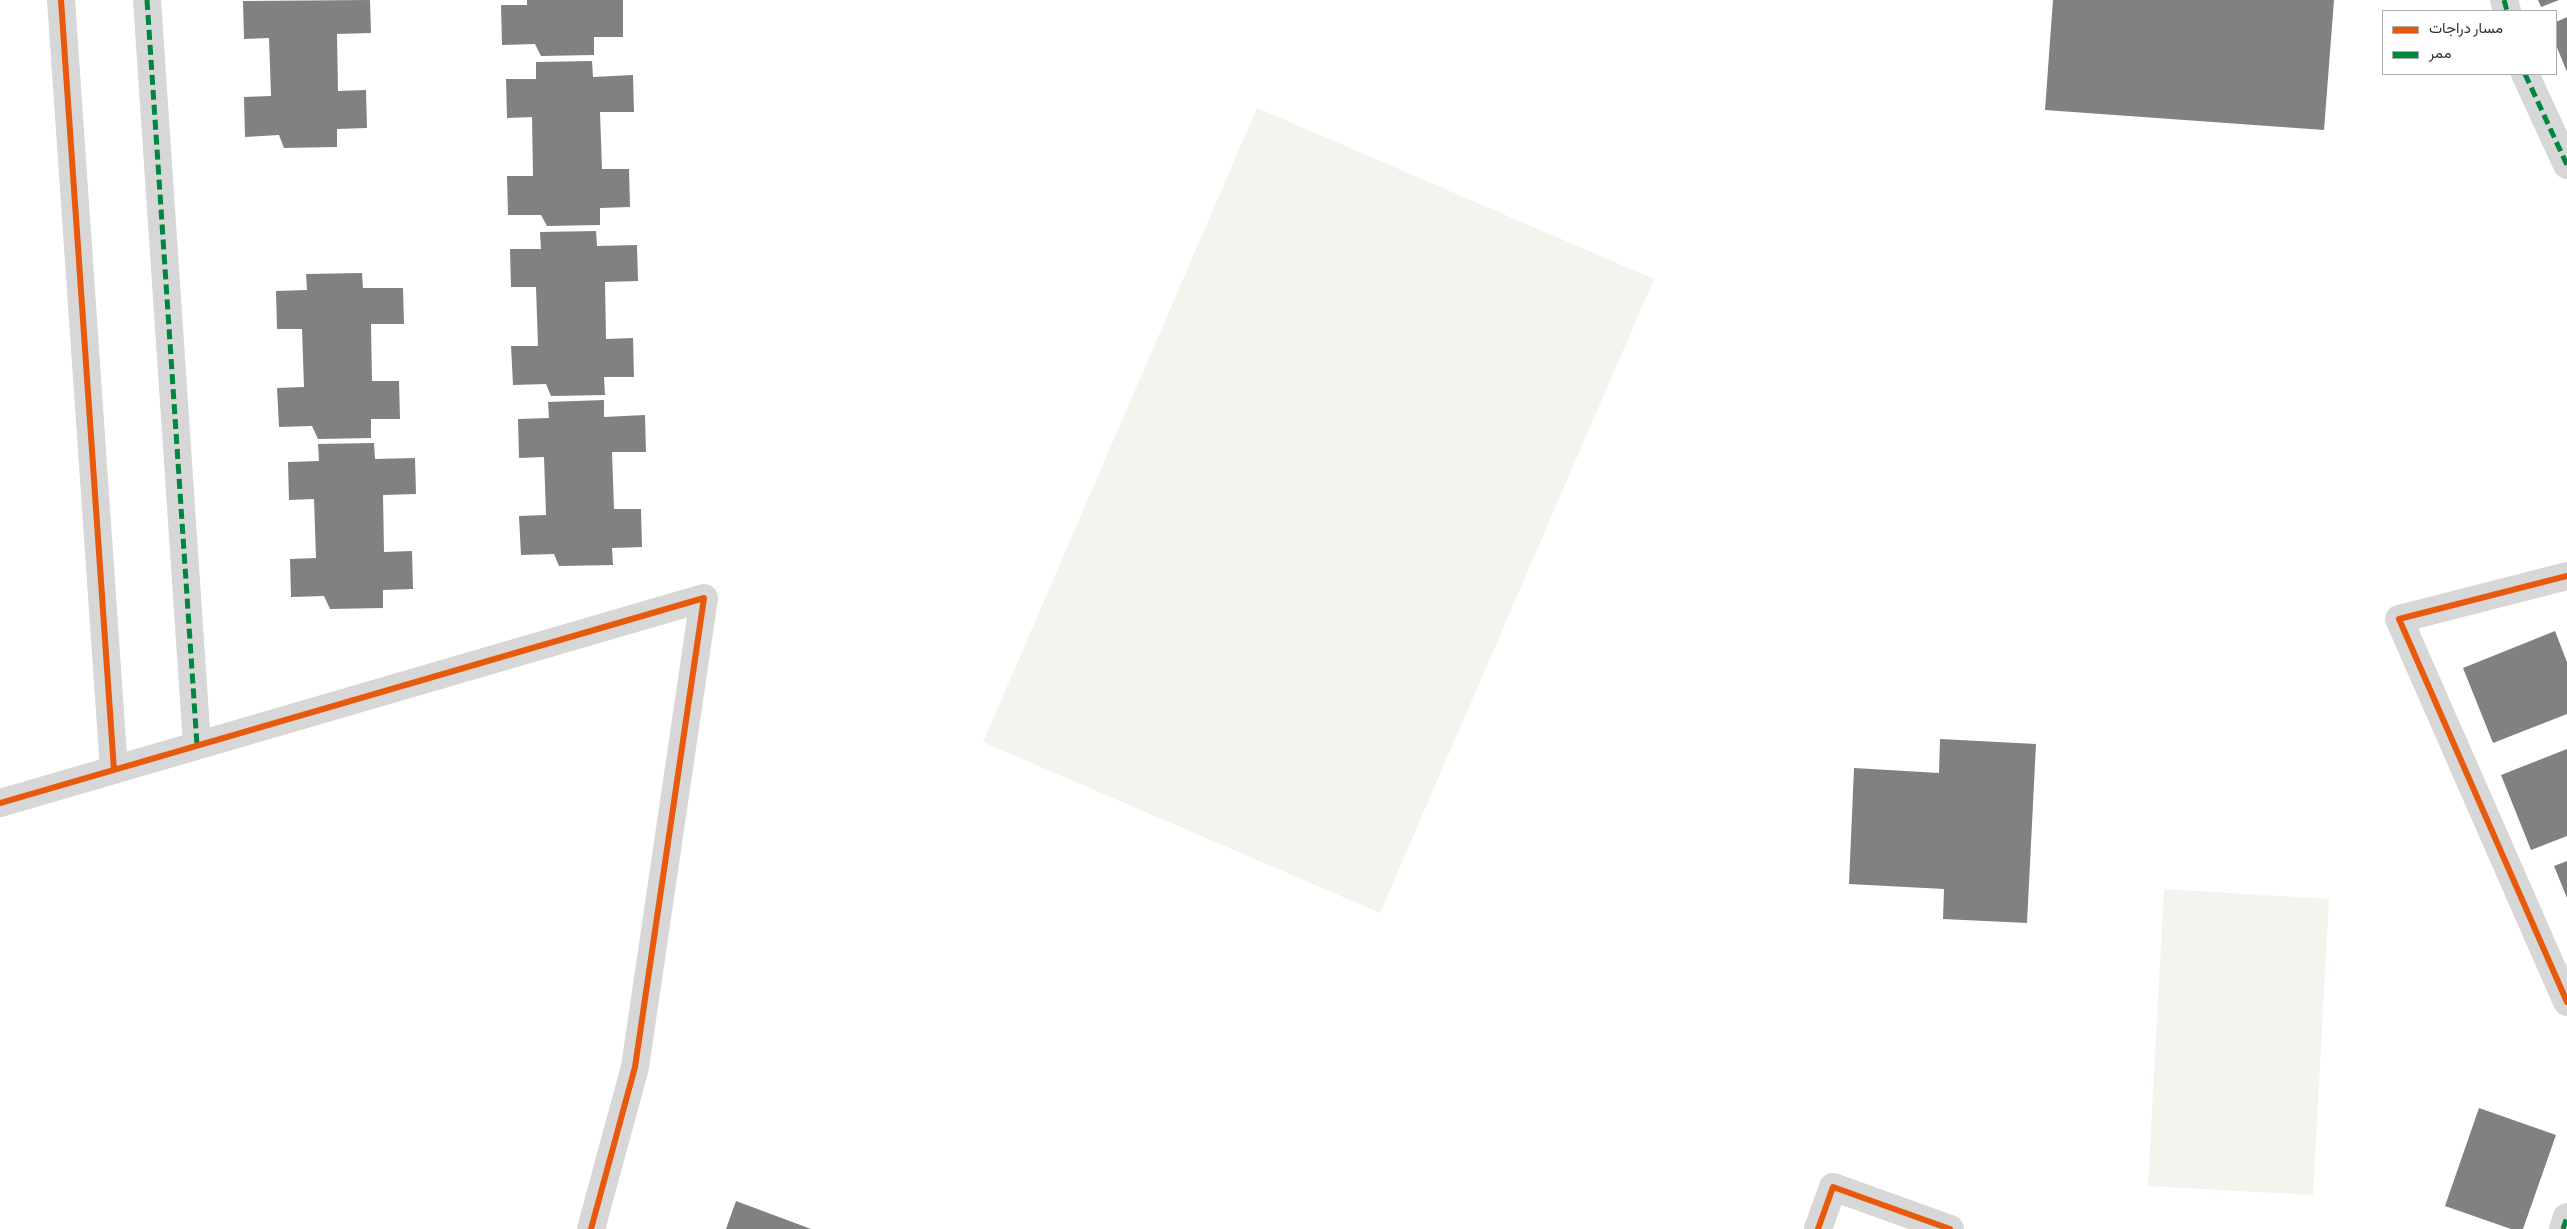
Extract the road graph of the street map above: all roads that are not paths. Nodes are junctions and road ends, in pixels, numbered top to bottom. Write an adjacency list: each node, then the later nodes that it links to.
1 (61, 0): 7 (street)
2 (147, 0): 6 (street)
3 (2525, 75): 4 (street)
4 (2567, 166)
5 (2567, 576): 9 (street)
6 (197, 745): 7 (street); 11 (street)
7 (114, 770): 8 (street)
8 (0, 803)
9 (2567, 1002)
10 (2567, 1217): 14 (street)
11 (591, 1229)
12 (1818, 1229): 13 (street)
13 (1950, 1229)
14 (2563, 1229)

